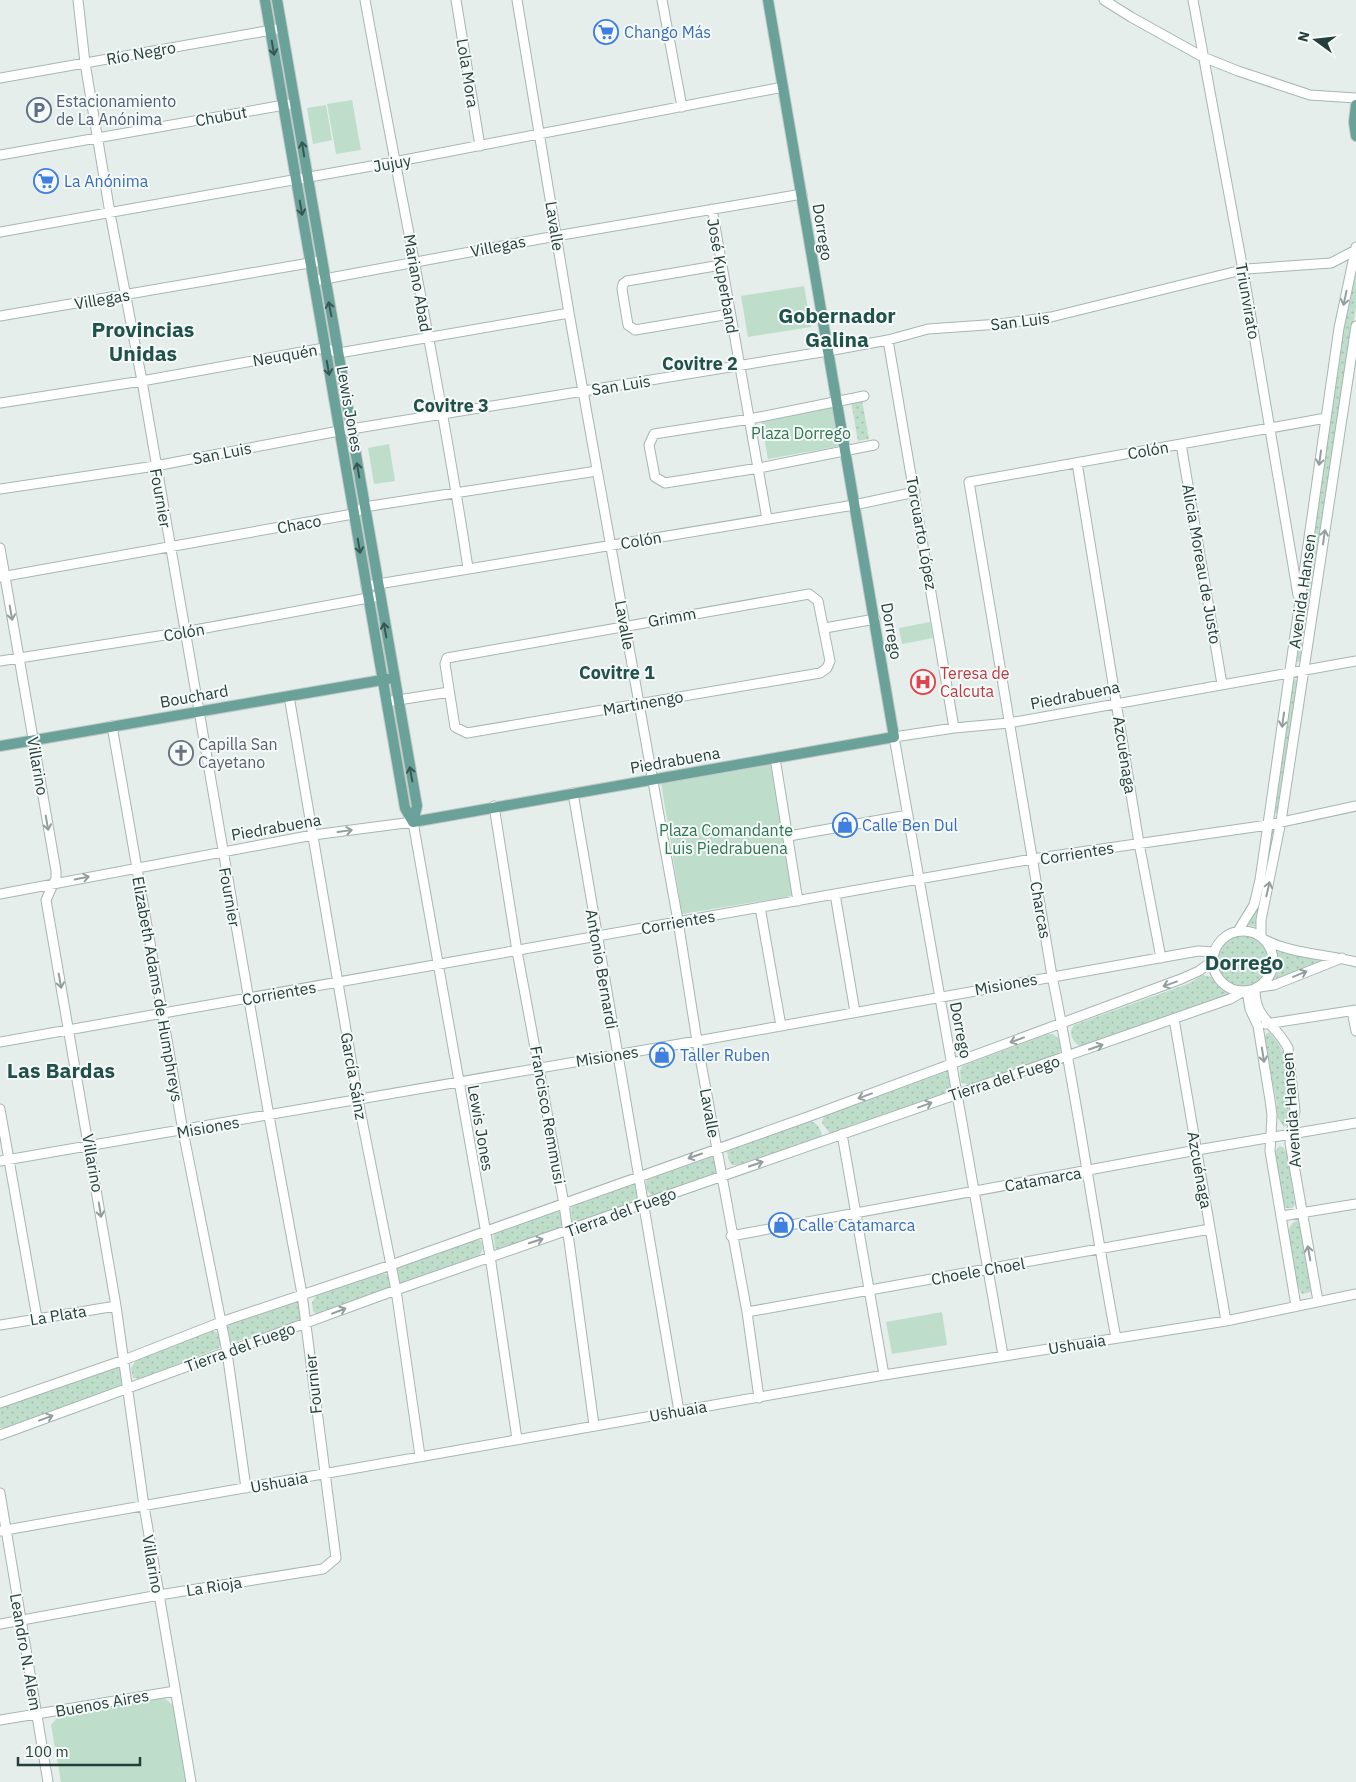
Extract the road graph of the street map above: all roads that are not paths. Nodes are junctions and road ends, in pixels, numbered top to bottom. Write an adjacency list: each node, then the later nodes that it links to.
1 (78, 0): 14 (street, Fournier)
2 (265, 0): 12 (main road, Lewis Jones)
3 (277, 0): 11 (main road, Lewis Jones)
4 (365, 0): 28 (street, Mariano Abad)
5 (456, 0): 26 (street, Lola Mora)
6 (516, 0): 22 (street, Lavalle)
7 (662, 0): 21 (street)
8 (768, 0): 16 (main road, Dorrego)
9 (1104, 0): 13 (street)
10 (1193, 0): 13 (street, Triunvirato)
11 (282, 28): 12 (street, Río Negro); 18 (main road, Lewis Jones)
12 (270, 30): 14 (street, Río Negro); 19 (main road, Lewis Jones, one-way to 19)
13 (1203, 56): 17 (street); 41 (street, Triunvirato)
14 (85, 63): 15 (street, Río Negro); 24 (street, Fournier)
15 (0, 78)
16 (783, 87): 21 (street, Jujuy); 31 (main road, Dorrego)
17 (1356, 98)
18 (295, 104): 19 (street, Chubut); 29 (main road, Lewis Jones, one-way to 18)
19 (283, 105): 24 (street, Chubut); 30 (main road, Lewis Jones)
20 (1356, 105): 23 (main road)
21 (682, 107): 22 (street, Jujuy)
22 (540, 135): 26 (street, Jujuy); 35 (street, Lavalle)
23 (1356, 136): 25 (street)
24 (98, 138): 27 (street, Chubut); 33 (street, Fournier)
25 (1356, 140)
26 (480, 146): 28 (street, Jujuy)
27 (0, 155)
28 (394, 162): 29 (street, Jujuy); 38 (street, Mariano Abad)
29 (307, 177): 30 (street, Jujuy); 37 (main road, Lewis Jones)
30 (296, 180): 33 (street, Jujuy); 39 (main road, Lewis Jones, one-way to 39)
31 (802, 194): 32 (street, Villegas); 52 (main road, Dorrego)
32 (712, 209): 35 (street, Villegas); 40 (street, José Kuperband)
33 (110, 213): 34 (street, Jujuy); 44 (street, Fournier)
34 (0, 232)
35 (556, 236): 38 (street, Villegas); 45 (street, Lavalle)
36 (1356, 249): 41 (street, San Luis); 61 (street, Avenida Hansen, one-way to 61)
37 (321, 261): 39 (street, Villegas); 42 (main road, Lewis Jones)
38 (416, 262): 42 (street, Villegas); 49 (street, Mariano Abad)
39 (311, 264): 43 (main road, Lewis Jones); 44 (street, Villegas)
40 (721, 265): 46 (street, José Kuperband); 46 (street)
41 (1243, 270): 50 (street, San Luis); 63 (street, Triunvirato)
42 (324, 278): 43 (street, Villegas); 53 (main road, Lewis Jones, one-way to 42)
43 (314, 281): 51 (main road, Lewis Jones)
44 (126, 295): 47 (street, Villegas); 55 (street, Fournier)
45 (569, 314): 49 (street, Neuquén); 56 (street, Lavalle)
46 (730, 314): 54 (street, José Kuperband)
47 (0, 316)
48 (1356, 326): 98 (street, Avenida Hansen, one-way to 48)
49 (428, 338): 53 (street, Neuquén); 60 (street, Mariano Abad)
50 (888, 340): 52 (street, San Luis); 76 (street, Torcuarto López)
51 (324, 348): 53 (street, Neuquén); 55 (street, Neuquén); 64 (main road, Lewis Jones, one-way to 64)
52 (828, 351): 54 (street, San Luis); 58 (main road, Dorrego)
53 (339, 353): 65 (main road, Lewis Jones)
54 (740, 366): 56 (street, San Luis); 62 (street, José Kuperband)
55 (142, 381): 59 (street, Neuquén); 70 (street, Fournier)
56 (583, 392): 60 (street, San Luis); 72 (street, Lavalle)
57 (864, 396): 58 (street)
58 (837, 402): 62 (street); 68 (main road, Dorrego)
59 (0, 403)
60 (442, 415): 65 (street, San Luis); 75 (street, Mariano Abad)
61 (1326, 418): 63 (street, Colón); 90 (street, Avenida Hansen, one-way to 90)
62 (750, 419): 71 (street, José Kuperband); 71 (street)
63 (1269, 428): 66 (street, Colón); 90 (street, Triunvirato)
64 (339, 431): 65 (street, San Luis); 70 (street, San Luis); 79 (main road, Lewis Jones)
65 (351, 431): 78 (main road, Lewis Jones, one-way to 65)
66 (1181, 444): 69 (street, Colón); 102 (street, Alicia Moreau de Justo)
67 (874, 445): 68 (street)
68 (845, 452): 71 (street); 77 (main road, Dorrego)
69 (1077, 463): 73 (street, Colón); 107 (street, Azcuénaga)
70 (155, 466): 74 (street, San Luis); 82 (street, Fournier)
71 (759, 468): 80 (street, José Kuperband)
72 (597, 471): 75 (street, Chaco); 81 (street, Lavalle)
73 (969, 482): 110 (street, Charcas)
74 (0, 489)
75 (457, 491): 78 (street, Chaco); 84 (street, Mariano Abad)
76 (916, 492): 77 (street, Colón); 112 (street, Torcuarto López)
77 (854, 505): 80 (street, Colón); 91 (main road, Dorrego)
78 (364, 507): 79 (street, Chaco); 86 (main road, Lewis Jones)
79 (353, 514): 82 (street, Chaco); 87 (main road, Lewis Jones, one-way to 87)
80 (768, 519): 81 (street, Colón)
81 (611, 545): 84 (street, Colón); 92 (street, Lavalle)
82 (170, 546): 85 (street, Chaco); 94 (street, Fournier)
83 (0, 548): 85 (street, Villarino)
84 (468, 568): 86 (street, Colón)
85 (2, 576): 95 (street, Villarino, one-way to 95)
86 (377, 583): 87 (street, Colón); 88 (main road, Lewis Jones)
87 (366, 586): 89 (main road, Lewis Jones)
88 (379, 596): 89 (street, Colón); 100 (main road, Lewis Jones, one-way to 88)
89 (368, 598): 94 (street, Colón); 101 (main road, Lewis Jones)
90 (1300, 603): 99 (street, Avenida Hansen)
91 (875, 619): 93 (street); 113 (main road, Dorrego)
92 (625, 625): 93 (street, Grimm); 103 (street, Grimm); 108 (street, Lavalle)
93 (825, 628): 108 (street, Martinengo)
94 (184, 632): 95 (street, Colón); 109 (street, Fournier)
95 (19, 658): 96 (street, Colón); 114 (street, Villarino)
96 (0, 661)
97 (1356, 661): 98 (street, Piedrabuena)
98 (1303, 671): 99 (street, Piedrabuena); 122 (street, Avenida Hansen)
99 (1290, 672): 102 (street, Piedrabuena); 124 (street, Avenida Hansen, one-way to 124)
100 (393, 678): 101 (main road, Bouchard); 105 (main road, Lewis Jones)
101 (382, 680): 104 (main road, Bouchard); 106 (main road, Lewis Jones)
102 (1222, 684): 107 (street, Piedrabuena)
103 (449, 692): 105 (street); 108 (street, Martinengo)
104 (289, 696): 109 (main road, Bouchard); 125 (street, García Sáinz)
105 (398, 700): 106 (street); 123 (main road, Lewis Jones, one-way to 105)
106 (386, 702): 123 (main road, Lewis Jones)
107 (1116, 703): 110 (street, Piedrabuena); 127 (street, Azcuénaga)
108 (639, 704): 117 (street, Lavalle)
109 (198, 710): 111 (main road, Bouchard); 128 (street, Fournier)
110 (1009, 723): 112 (street, Piedrabuena); 129 (street, Charcas)
111 (112, 726): 114 (main road, Bouchard); 130 (street, Elizabeth Adams de Humphreys)
112 (954, 728): 113 (street, Piedrabuena)
113 (894, 737): 116 (main road, Piedrabuena); 121 (street, Dorrego)
114 (33, 740): 115 (main road, Bouchard); 132 (street, Villarino, one-way to 132)
115 (0, 746)
116 (775, 758): 117 (main road, Piedrabuena); 126 (street)
117 (653, 779): 118 (main road, Piedrabuena); 137 (street, Lavalle)
118 (573, 793): 119 (main road, Piedrabuena); 139 (street, Antonio Bernardi)
119 (494, 806): 123 (main road, Piedrabuena); 141 (street, Francisco Remmusi)
120 (1356, 806): 122 (street, Corrientes)
121 (908, 815): 126 (street); 131 (street, Dorrego)
122 (1281, 821): 124 (street, Corrientes); 140 (street, Avenida Hansen, one-way to 122)
123 (413, 822): 125 (street, Piedrabuena, one-way to 123); 146 (street, Lewis Jones)
124 (1268, 825): 127 (street, Corrientes); 138 (street, Avenida Hansen)
125 (313, 835): 128 (street, Piedrabuena); 148 (street, García Sáinz)
126 (789, 836): 135 (street)
127 (1139, 843): 129 (street, Corrientes); 143 (street, Azcuénaga)
128 (222, 853): 130 (street, Piedrabuena); 151 (street, Fournier)
129 (1032, 859): 131 (street, Corrientes); 147 (street, Charcas)
130 (136, 868): 132 (street, Piedrabuena, one-way to 130); 154 (street, Elizabeth Adams de Humphreys)
131 (918, 880): 134 (street, Corrientes); 150 (street, Dorrego)
132 (52, 885): 133 (street, Piedrabuena); 160 (street, Villarino, one-way to 160)
133 (0, 894)
134 (835, 894): 135 (street, Corrientes); 153 (street)
135 (798, 901): 136 (street, Corrientes)
136 (760, 907): 137 (street, Corrientes); 158 (street)
137 (678, 921): 139 (street, Corrientes); 162 (street, Lavalle)
138 (1238, 931): 140 (street); 142 (street)
139 (596, 936): 141 (street, Corrientes); 164 (street, Antonio Bernardi)
140 (1263, 938): 144 (street); 149 (street)
141 (517, 950): 146 (street, Corrientes); 167 (street, Francisco Remmusi)
142 (1213, 956): 143 (street, Misiones); 149 (street); 157 (street, Tierra del Fuego, one-way to 157)
143 (1161, 958): 147 (street, Misiones)
144 (1342, 958): 145 (street); 149 (street, one-way to 144)
145 (1356, 962)
146 (437, 965): 148 (street, Corrientes); 168 (street, Lewis Jones)
147 (1052, 976): 150 (street, Misiones); 157 (street, Charcas)
148 (338, 982): 151 (street, Corrientes); 170 (street, García Sáinz)
149 (1251, 990): 155 (street, Tierra del Fuego); 156 (street, Avenida Hansen); 159 (street, Avenida Hansen)
150 (939, 996): 153 (street, Misiones); 166 (street, Dorrego)
151 (248, 998): 154 (street, Corrientes); 172 (street, Fournier)
152 (1354, 1011): 156 (street); 161 (street)
153 (855, 1012): 158 (street, Misiones)
154 (162, 1014): 160 (street, Corrientes); 174 (street, Elizabeth Adams de Humphreys)
155 (1174, 1019): 165 (street, Tierra del Fuego, one-way to 155); 180 (street, Azcuénaga)
156 (1270, 1023): 159 (street); 176 (street, Avenida Hansen)
157 (1062, 1024): 165 (street, Charcas); 166 (street, Tierra del Fuego, one-way to 166)
158 (781, 1026): 162 (street, Misiones)
159 (1258, 1026): 177 (street, Avenida Hansen, one-way to 177)
160 (69, 1030): 163 (street, Corrientes); 178 (street, Villarino)
161 (1356, 1031)
162 (697, 1041): 164 (street, Misiones); 179 (street, Lavalle)
163 (0, 1042)
164 (617, 1055): 167 (street, Misiones); 183 (street, Antonio Bernardi)
165 (1069, 1056): 169 (street, Tierra del Fuego); 182 (street, Charcas)
166 (952, 1064): 169 (street, Dorrego); 179 (street, Tierra del Fuego, one-way to 179)
167 (540, 1067): 168 (street, Misiones); 187 (street, Francisco Remmusi)
168 (458, 1082): 170 (street, Misiones); 193 (street, Lewis Jones)
169 (958, 1093): 175 (street, Tierra del Fuego, one-way to 169); 185 (street, Dorrego)
170 (358, 1100): 172 (street, Misiones); 198 (street, García Sáinz)
171 (0, 1109): 181 (street)
172 (269, 1116): 174 (street, Misiones); 202 (street, Fournier)
173 (1356, 1124): 176 (street, Catamarca)
174 (183, 1131): 178 (street, Misiones); 210 (street, Elizabeth Adams de Humphreys)
175 (842, 1134): 184 (street, Tierra del Fuego, one-way to 175); 189 (street)
176 (1290, 1135): 177 (street, Catamarca); 190 (street, Avenida Hansen)
177 (1271, 1139): 180 (street, Catamarca); 191 (street, Avenida Hansen)
178 (90, 1146): 181 (street, Misiones); 205 (street, Villarino, one-way to 205)
179 (716, 1148): 183 (street, Tierra del Fuego, one-way to 183); 184 (street, Lavalle)
180 (1197, 1150): 182 (street, Catamarca); 192 (street, Azcuénaga)
181 (5, 1160): 208 (street)
182 (1086, 1171): 185 (street, Catamarca); 196 (street, Charcas)
183 (638, 1176): 186 (street, Antonio Bernardi); 187 (street, Tierra del Fuego)
184 (723, 1176): 186 (street, Tierra del Fuego); 195 (street, Lavalle)
185 (975, 1191): 189 (street, Catamarca); 199 (street, Dorrego)
186 (643, 1203): 194 (street, Tierra del Fuego); 221 (street, Antonio Bernardi)
187 (564, 1204): 193 (street, Tierra del Fuego); 194 (street, Francisco Remmusi)
188 (1356, 1204): 190 (street)
189 (856, 1213): 195 (street, Catamarca); 201 (street)
190 (1302, 1213): 191 (street); 204 (street, Avenida Hansen, one-way to 190)
191 (1282, 1216): 206 (street, Avenida Hansen)
192 (1210, 1229): 196 (street, Choele Choel); 209 (street, Azcuénaga)
193 (485, 1231): 197 (street, Lewis Jones); 198 (street, Tierra del Fuego)
194 (568, 1231): 197 (street, Tierra del Fuego, one-way to 194); 222 (street, Francisco Remmusi)
195 (731, 1236): 207 (street, Lavalle)
196 (1099, 1249): 199 (street, Choele Choel); 213 (street, Charcas)
197 (490, 1256): 200 (street, Tierra del Fuego); 224 (street, Lewis Jones)
198 (391, 1265): 200 (street, García Sáinz); 202 (street, Tierra del Fuego)
199 (989, 1269): 201 (street, Choele Choel); 215 (street, Dorrego)
200 (396, 1290): 211 (street, Tierra del Fuego, one-way to 200); 225 (street, García Sáinz)
201 (869, 1291): 207 (street, Choele Choel); 217 (street)
202 (302, 1294): 210 (street, Tierra del Fuego); 211 (street, Fournier)
203 (1356, 1294): 204 (street, Ushuaia)
204 (1318, 1301): 206 (street, Ushuaia)
205 (116, 1306): 208 (street, La Plata); 216 (street, Villarino)
206 (1296, 1306): 209 (street, Ushuaia)
207 (746, 1312): 219 (street, Lavalle)
208 (37, 1318): 212 (street, La Plata)
209 (1226, 1321): 213 (street, Ushuaia)
210 (221, 1322): 214 (street, Elizabeth Adams de Humphreys); 216 (street, Tierra del Fuego)
211 (307, 1323): 214 (street, Tierra del Fuego); 226 (street, Fournier)
212 (0, 1325)
213 (1116, 1338): 215 (street, Ushuaia)
214 (227, 1352): 218 (street, Tierra del Fuego); 227 (street, Elizabeth Adams de Humphreys)
215 (1003, 1355): 217 (street, Ushuaia)
216 (124, 1360): 218 (street, Villarino); 220 (street, Tierra del Fuego)
217 (884, 1375): 219 (street, Ushuaia)
218 (129, 1388): 223 (street, Tierra del Fuego, one-way to 218); 229 (street, Villarino)
219 (759, 1398): 221 (street, Ushuaia)
220 (0, 1403)
221 (679, 1411): 222 (street, Ushuaia)
222 (594, 1425): 224 (street, Ushuaia)
223 (0, 1435)
224 (517, 1440): 225 (street, Ushuaia)
225 (420, 1456): 226 (street, Ushuaia)
226 (324, 1474): 227 (street, Ushuaia); 231 (street, Fournier)
227 (246, 1488): 229 (street, Ushuaia)
228 (0, 1493): 230 (street, Leandro N. Alem)
229 (144, 1506): 230 (street, Ushuaia); 232 (street, Villarino)
230 (3, 1531): 233 (street, Leandro N. Alem)
231 (336, 1558): 232 (street, La Rioja)
232 (159, 1595): 233 (street, La Rioja); 235 (street, Villarino)
233 (20, 1620): 234 (street, La Rioja); 236 (street, Leandro N. Alem)
234 (0, 1624)
235 (175, 1691): 236 (street, Buenos Aires); 239 (street, Villarino)
236 (36, 1714): 237 (street, Buenos Aires); 238 (street, Leandro N. Alem)
237 (0, 1720)
238 (48, 1782)
239 (191, 1782)

